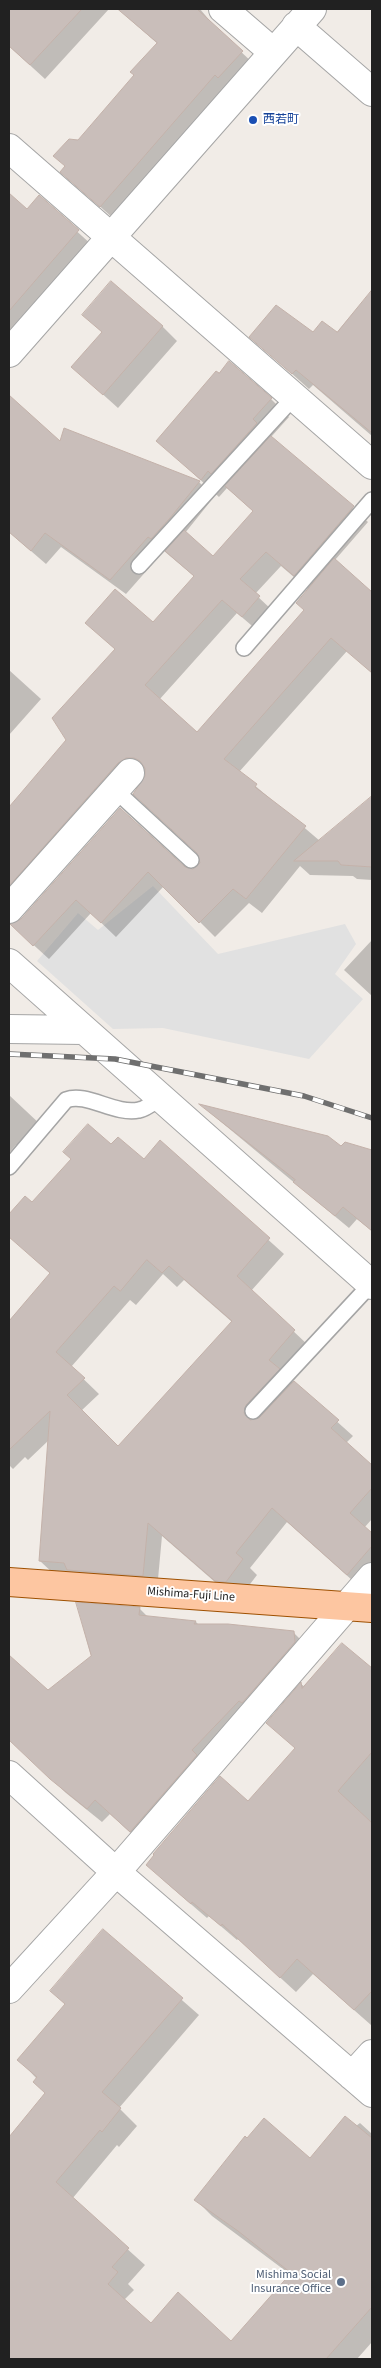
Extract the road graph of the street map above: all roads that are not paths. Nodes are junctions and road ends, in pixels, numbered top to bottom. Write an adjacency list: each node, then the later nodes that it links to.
1 (223, 9): 3 (street)
2 (304, 17): 3 (street); 4 (street)
3 (274, 52): 6 (street)
4 (372, 92)
5 (9, 148): 6 (street)
6 (111, 236): 7 (street); 8 (street)
7 (9, 352)
8 (294, 397): 9 (street); 11 (lane)
9 (372, 465)
10 (372, 500): 12 (lane)
11 (139, 566)
12 (244, 648)
13 (122, 782): 14 (lane); 15 (street)
14 (191, 860)
15 (9, 909)
16 (9, 963): 18 (street)
17 (9, 1029): 18 (street)
18 (84, 1030): 19 (street)
19 (160, 1098): 20 (lane); 21 (street)
20 (9, 1167)
21 (372, 1285): 22 (lane)
22 (253, 1411)
23 (372, 1577): 25 (street)
24 (9, 1582): 25 (main road, Mishima-Fuji Line)
25 (360, 1607): 27 (street)
26 (9, 1776): 27 (street)
27 (116, 1872): 28 (street); 30 (street)
28 (9, 1989)
29 (372, 2054): 30 (street)
30 (362, 2085)

